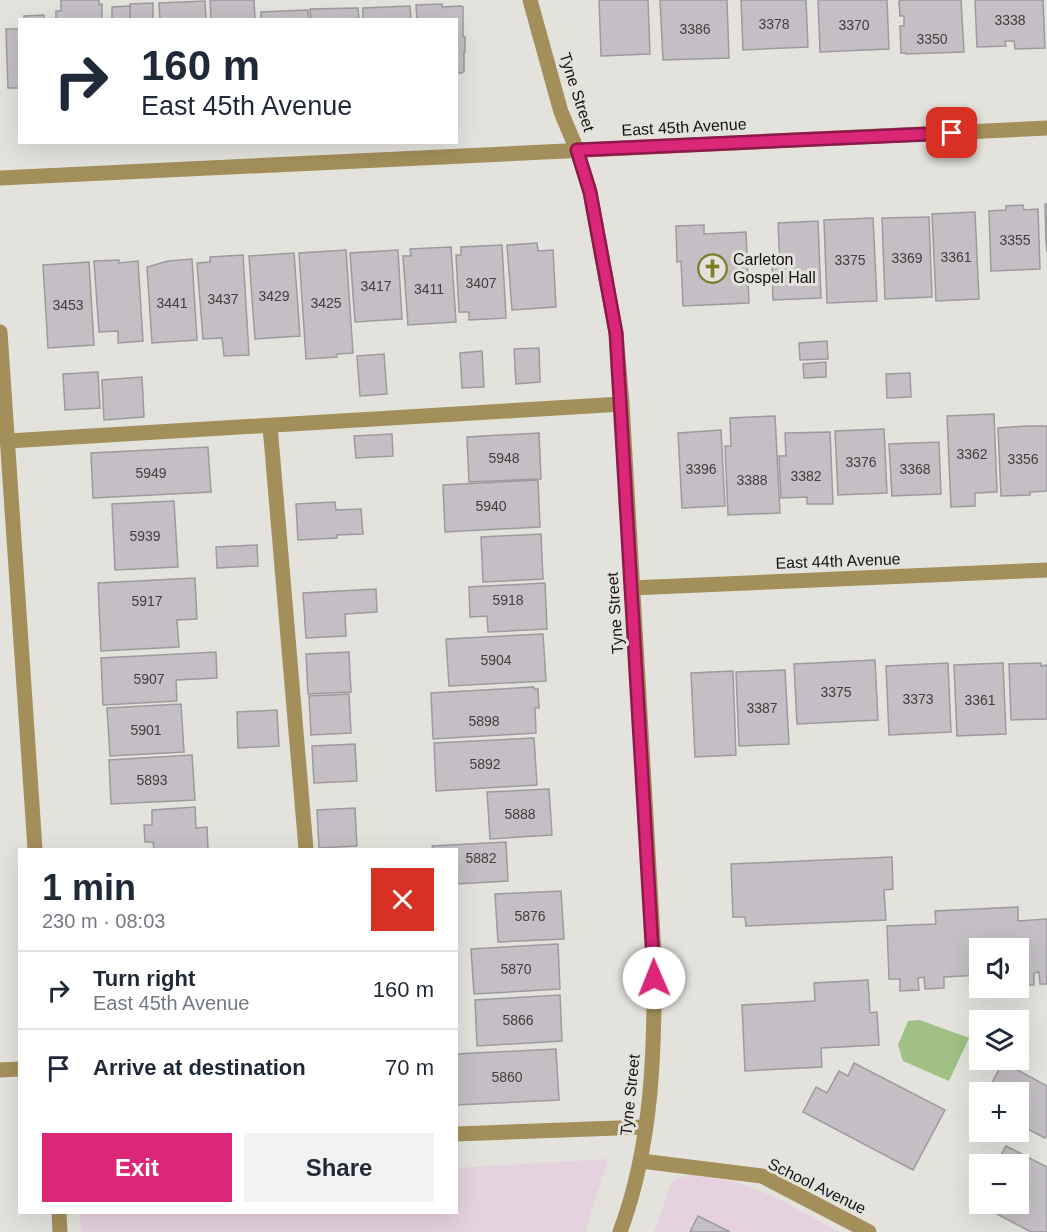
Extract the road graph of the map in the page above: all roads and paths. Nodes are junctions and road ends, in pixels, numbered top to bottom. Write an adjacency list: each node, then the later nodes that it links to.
1 (530, 0): 3 (street, Tyne Street)
2 (1047, 129): 3 (street, East 45th Avenue)
3 (577, 150): 4 (street, East 45th Avenue); 6 (street, Tyne Street)
4 (0, 178)
5 (0, 332): 8 (street)
6 (622, 404): 7 (street); 10 (street, Tyne Street)
7 (270, 426): 8 (street); 12 (street)
8 (8, 441): 11 (street)
9 (1047, 570): 10 (street, East 44th Avenue)
10 (631, 588): 15 (street, Tyne Street)
11 (36, 848)
12 (306, 848)
13 (18, 1069): 14 (street)
14 (0, 1070)
15 (645, 1127): 16 (street); 17 (street, Tyne Street)
16 (458, 1134)
17 (641, 1161): 20 (street, Tyne Street); 21 (street, School Avenue)
18 (59, 1214): 19 (street)
19 (60, 1232)
20 (620, 1232)
21 (869, 1232)

